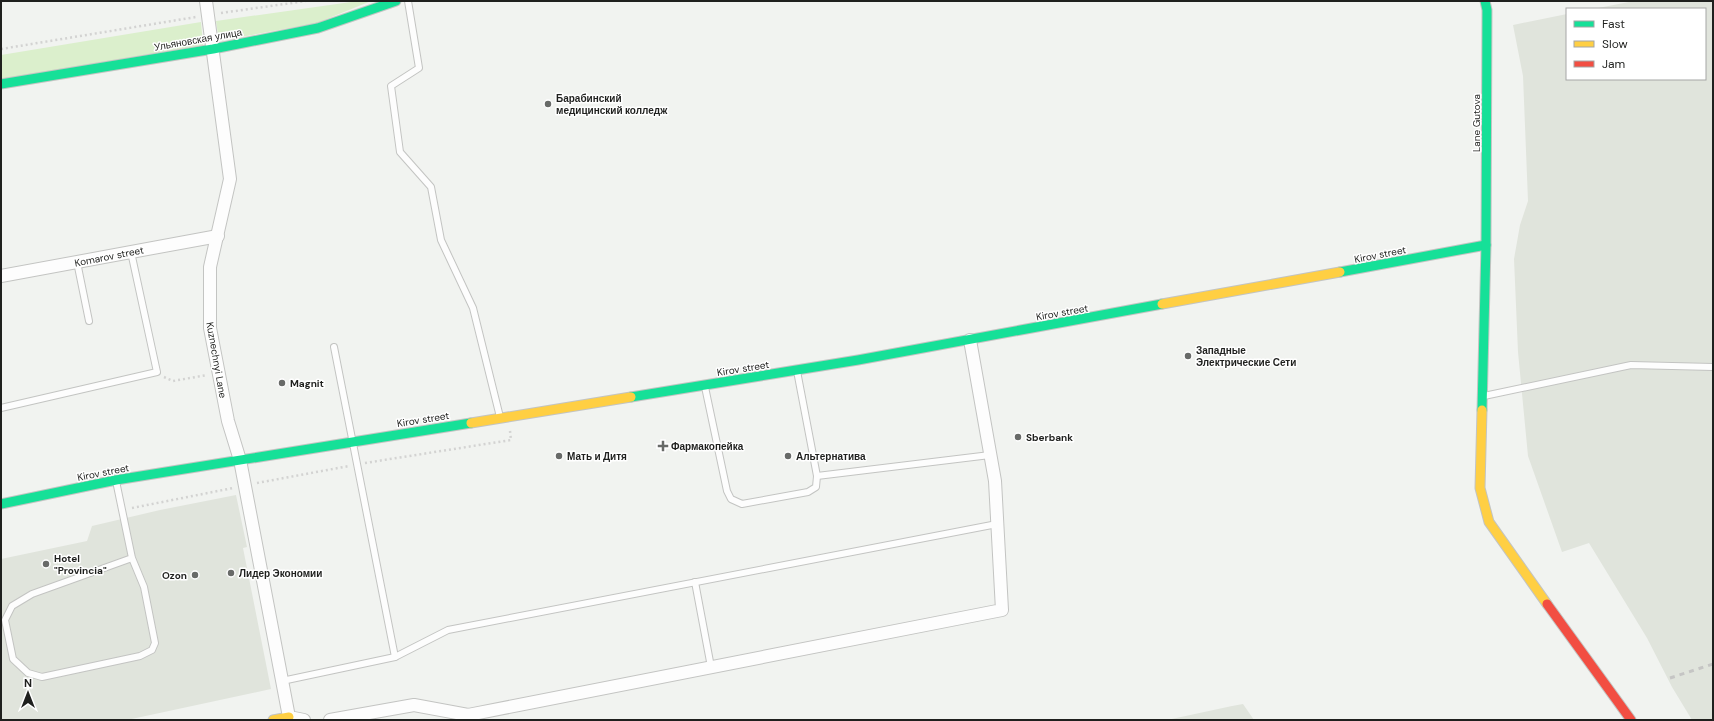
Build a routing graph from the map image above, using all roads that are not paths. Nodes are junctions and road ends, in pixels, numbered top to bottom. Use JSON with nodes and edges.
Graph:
{"nodes":[{"id":1,"x":206,"y":1,"type":"edge"},
{"id":2,"x":396,"y":1,"type":"edge"},
{"id":3,"x":408,"y":1,"type":"edge"},
{"id":4,"x":1486,"y":1,"type":"edge"},
{"id":5,"x":213,"y":49,"type":"junction"},
{"id":6,"x":1,"y":84,"type":"edge"},
{"id":7,"x":218,"y":236,"type":"junction"},
{"id":8,"x":1486,"y":245,"type":"junction"},
{"id":9,"x":131,"y":252,"type":"junction"},
{"id":10,"x":77,"y":262,"type":"junction"},
{"id":11,"x":1,"y":276,"type":"edge"},
{"id":12,"x":89,"y":321,"type":"dead end"},
{"id":13,"x":970,"y":340,"type":"junction"},
{"id":14,"x":334,"y":347,"type":"dead end"},
{"id":15,"x":1713,"y":367,"type":"edge"},
{"id":16,"x":797,"y":370,"type":"junction"},
{"id":17,"x":704,"y":385,"type":"junction"},
{"id":18,"x":1482,"y":396,"type":"junction"},
{"id":19,"x":1,"y":408,"type":"edge"},
{"id":20,"x":504,"y":418,"type":"junction"},
{"id":21,"x":354,"y":442,"type":"junction"},
{"id":22,"x":990,"y":455,"type":"junction"},
{"id":23,"x":240,"y":460,"type":"junction"},
{"id":24,"x":817,"y":476,"type":"junction"},
{"id":25,"x":116,"y":480,"type":"junction"},
{"id":26,"x":1,"y":504,"type":"edge"},
{"id":27,"x":997,"y":524,"type":"junction"},
{"id":28,"x":132,"y":558,"type":"junction"},
{"id":29,"x":695,"y":582,"type":"junction"},
{"id":30,"x":395,"y":657,"type":"junction"},
{"id":31,"x":711,"y":667,"type":"junction"},
{"id":32,"x":282,"y":681,"type":"junction"},
{"id":33,"x":288,"y":717,"type":"junction"},
{"id":34,"x":273,"y":720,"type":"edge"},
{"id":35,"x":304,"y":720,"type":"edge"},
{"id":36,"x":330,"y":720,"type":"edge"},
{"id":37,"x":1631,"y":720,"type":"edge"}],
"edges":[{"from":1,"to":5,"type":"street","name":"Kuznechnyi Lane"},
{"from":2,"to":5,"type":"street","name":"Ульяновская улица"},
{"from":3,"to":20,"type":"lane"},
{"from":4,"to":8,"type":"street","name":"Lane Gutova"},
{"from":5,"to":6,"type":"street","name":"Ульяновская улица"},
{"from":5,"to":7,"type":"street","name":"Kuznechnyi Lane"},
{"from":7,"to":9,"type":"street","name":"Komarov street"},
{"from":7,"to":23,"type":"street","name":"Kuznechnyi Lane"},
{"from":8,"to":13,"type":"street","name":"Kirov street"},
{"from":8,"to":18,"type":"street","name":"Lane Gutova"},
{"from":9,"to":10,"type":"street","name":"Komarov street"},
{"from":9,"to":19,"type":"lane"},
{"from":10,"to":11,"type":"street","name":"Komarov street"},
{"from":10,"to":12,"type":"lane"},
{"from":13,"to":16,"type":"street","name":"Kirov street"},
{"from":13,"to":22,"type":"street"},
{"from":14,"to":21,"type":"lane"},
{"from":15,"to":18,"type":"lane"},
{"from":16,"to":17,"type":"street","name":"Kirov street"},
{"from":16,"to":24,"type":"lane"},
{"from":17,"to":20,"type":"street","name":"Kirov street"},
{"from":17,"to":24,"type":"lane"},
{"from":18,"to":37,"type":"street","name":"Lane Gutova"},
{"from":20,"to":21,"type":"street","name":"Kirov street"},
{"from":21,"to":23,"type":"street","name":"Kirov street"},
{"from":21,"to":30,"type":"lane"},
{"from":22,"to":24,"type":"lane"},
{"from":22,"to":27,"type":"street"},
{"from":23,"to":25,"type":"street","name":"Kirov street"},
{"from":23,"to":32,"type":"street","name":"Kuznechnyi Lane"},
{"from":25,"to":26,"type":"street","name":"Kirov street"},
{"from":25,"to":28,"type":"lane"},
{"from":27,"to":29,"type":"lane"},
{"from":27,"to":31,"type":"street"},
{"from":28,"to":28,"type":"lane"},
{"from":29,"to":30,"type":"lane"},
{"from":29,"to":31,"type":"lane"},
{"from":30,"to":32,"type":"lane"},
{"from":31,"to":36,"type":"street"},
{"from":32,"to":33,"type":"street","name":"Kuznechnyi Lane"},
{"from":33,"to":34,"type":"street"},
{"from":33,"to":35,"type":"street"}]}
